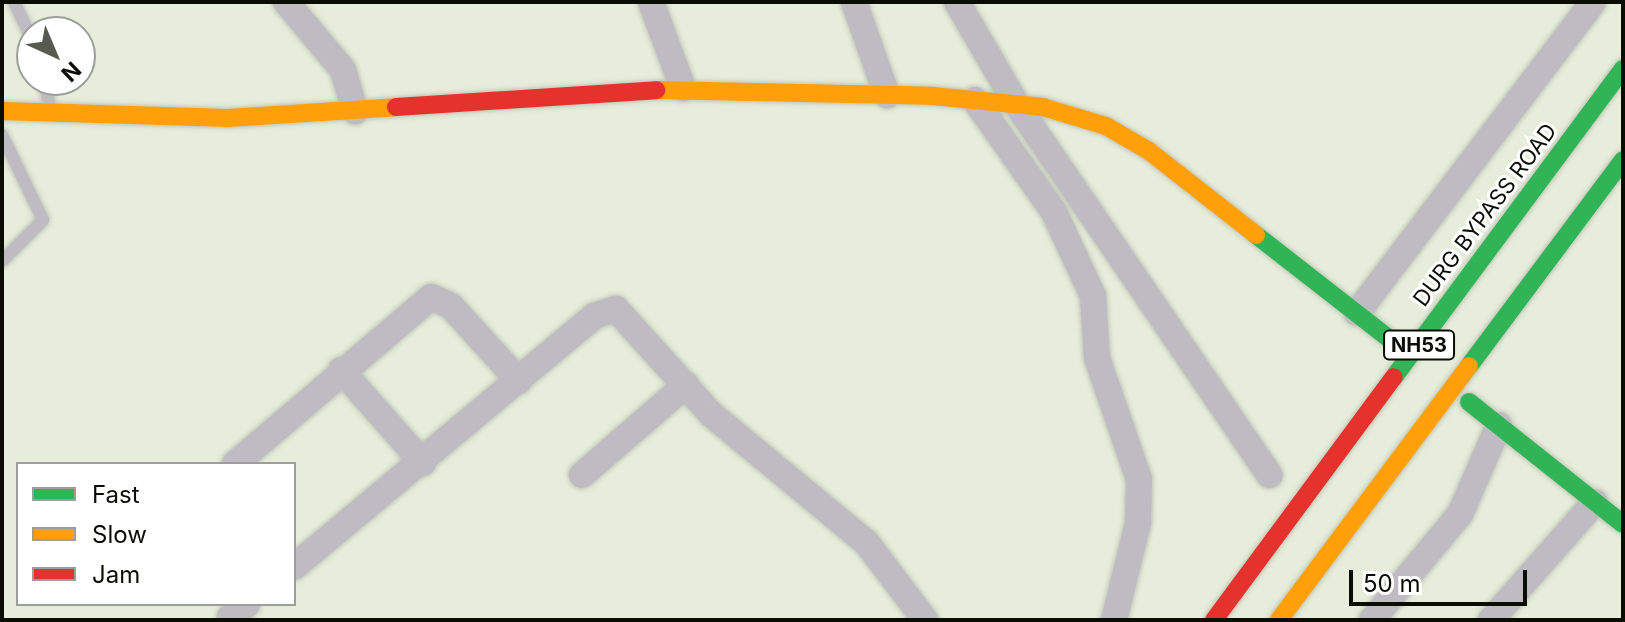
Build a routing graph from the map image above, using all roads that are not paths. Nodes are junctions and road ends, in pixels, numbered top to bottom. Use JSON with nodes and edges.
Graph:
{"nodes":[{"id":1,"x":286,"y":2,"type":"edge"},
{"id":2,"x":651,"y":2,"type":"edge"},
{"id":3,"x":854,"y":2,"type":"edge"},
{"id":4,"x":957,"y":2,"type":"edge"},
{"id":5,"x":1593,"y":2,"type":"edge"},
{"id":6,"x":1623,"y":69,"type":"edge"},
{"id":7,"x":683,"y":88,"type":"junction"},
{"id":8,"x":887,"y":95,"type":"junction"},
{"id":9,"x":47,"y":96,"type":"edge"},
{"id":10,"x":981,"y":101,"type":"junction"},
{"id":11,"x":1017,"y":105,"type":"junction"},
{"id":12,"x":2,"y":111,"type":"edge"},
{"id":13,"x":355,"y":111,"type":"junction"},
{"id":14,"x":51,"y":114,"type":"junction"},
{"id":15,"x":2,"y":135,"type":"edge"},
{"id":16,"x":1623,"y":160,"type":"edge"},
{"id":17,"x":2,"y":261,"type":"edge"},
{"id":18,"x":1357,"y":313,"type":"junction"},
{"id":19,"x":1391,"y":340,"type":"dead end"},
{"id":20,"x":341,"y":370,"type":"junction"},
{"id":21,"x":519,"y":381,"type":"junction"},
{"id":22,"x":686,"y":385,"type":"junction"},
{"id":23,"x":1469,"y":402,"type":"dead end"},
{"id":24,"x":1499,"y":425,"type":"junction"},
{"id":25,"x":237,"y":462,"type":"edge"},
{"id":26,"x":423,"y":463,"type":"junction"},
{"id":27,"x":582,"y":475,"type":"dead end"},
{"id":28,"x":1269,"y":475,"type":"dead end"},
{"id":29,"x":1595,"y":502,"type":"junction"},
{"id":30,"x":1623,"y":524,"type":"edge"},
{"id":31,"x":296,"y":565,"type":"edge"},
{"id":32,"x":1373,"y":619,"type":"edge"},
{"id":33,"x":925,"y":620,"type":"edge"},
{"id":34,"x":1114,"y":620,"type":"edge"},
{"id":35,"x":1214,"y":620,"type":"edge"},
{"id":36,"x":1279,"y":620,"type":"edge"},
{"id":37,"x":1491,"y":620,"type":"edge"}],
"edges":[{"from":1,"to":13,"type":"street"},
{"from":2,"to":7,"type":"street"},
{"from":3,"to":8,"type":"street"},
{"from":4,"to":11,"type":"street"},
{"from":5,"to":18,"type":"street"},
{"from":6,"to":35,"type":"main road","name":"DURG BYPASS ROAD","number":"NH53"},
{"from":7,"to":8,"type":"main road"},
{"from":7,"to":13,"type":"main road"},
{"from":8,"to":10,"type":"main road"},
{"from":9,"to":14,"type":"lane"},
{"from":10,"to":11,"type":"main road"},
{"from":10,"to":34,"type":"street"},
{"from":11,"to":18,"type":"main road"},
{"from":11,"to":28,"type":"street"},
{"from":12,"to":14,"type":"main road"},
{"from":13,"to":14,"type":"main road"},
{"from":15,"to":17,"type":"lane"},
{"from":16,"to":36,"type":"main road","number":"NH53"},
{"from":18,"to":19,"type":"main road"},
{"from":20,"to":21,"type":"street"},
{"from":20,"to":25,"type":"street"},
{"from":20,"to":26,"type":"street"},
{"from":21,"to":22,"type":"street"},
{"from":21,"to":26,"type":"street"},
{"from":22,"to":27,"type":"street"},
{"from":22,"to":33,"type":"street"},
{"from":23,"to":24,"type":"main road"},
{"from":24,"to":29,"type":"main road"},
{"from":24,"to":32,"type":"street"},
{"from":26,"to":31,"type":"street"},
{"from":29,"to":30,"type":"main road"},
{"from":29,"to":37,"type":"street"}]}
